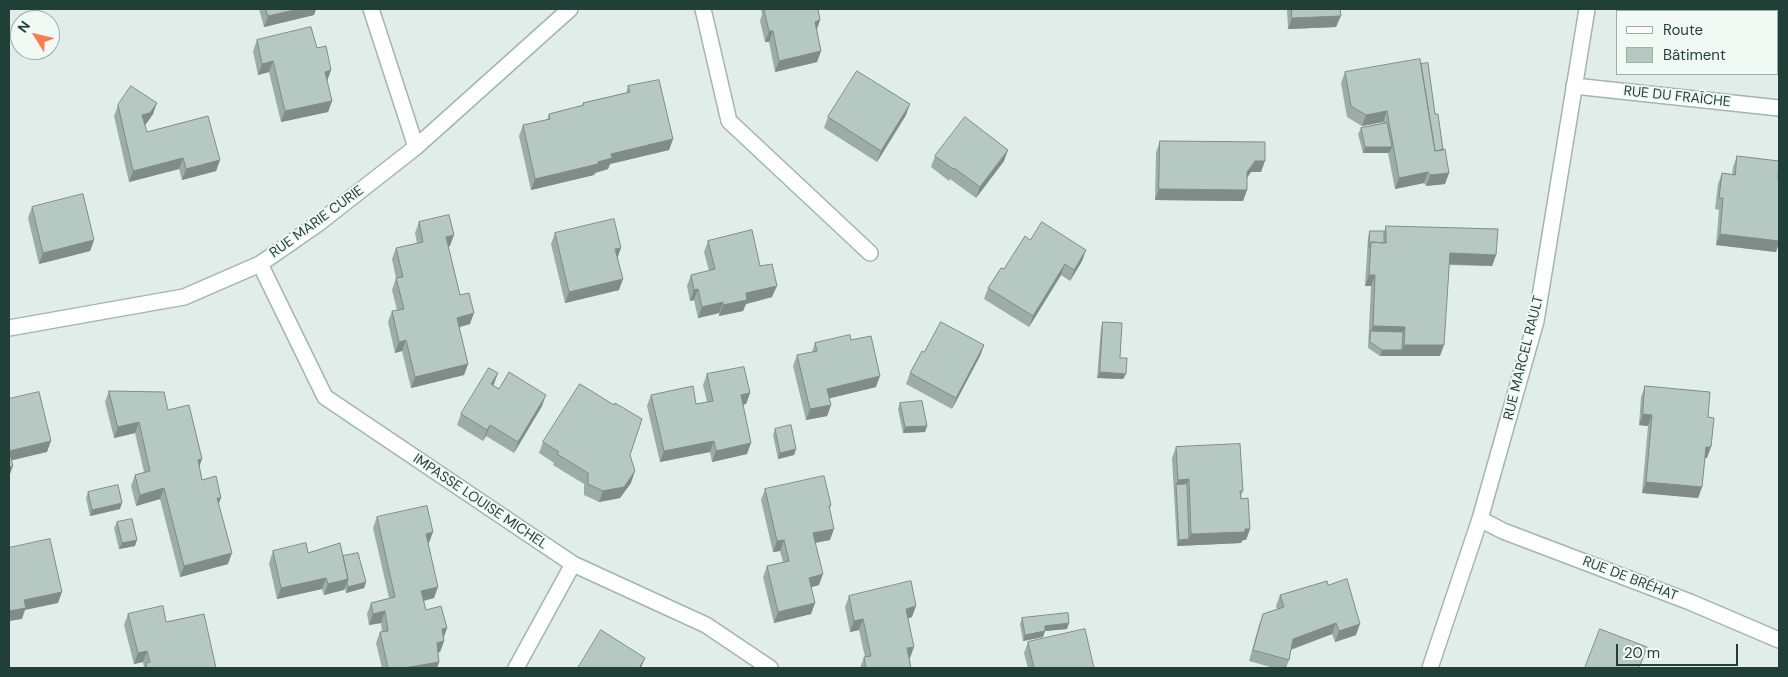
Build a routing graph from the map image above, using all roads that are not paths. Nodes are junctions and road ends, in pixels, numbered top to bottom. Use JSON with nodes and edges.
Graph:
{"nodes":[{"id":1,"x":371,"y":9,"type":"edge"},
{"id":2,"x":570,"y":9,"type":"edge"},
{"id":3,"x":703,"y":9,"type":"edge"},
{"id":4,"x":1587,"y":9,"type":"edge"},
{"id":5,"x":1574,"y":86,"type":"junction"},
{"id":6,"x":1779,"y":108,"type":"edge"},
{"id":7,"x":416,"y":146,"type":"junction"},
{"id":8,"x":870,"y":253,"type":"dead end"},
{"id":9,"x":260,"y":264,"type":"junction"},
{"id":10,"x":9,"y":328,"type":"edge"},
{"id":11,"x":1480,"y":519,"type":"junction"},
{"id":12,"x":572,"y":564,"type":"junction"},
{"id":13,"x":1779,"y":640,"type":"edge"},
{"id":14,"x":516,"y":668,"type":"edge"},
{"id":15,"x":770,"y":668,"type":"edge"},
{"id":16,"x":1430,"y":668,"type":"edge"}],
"edges":[{"from":1,"to":7,"type":"street"},
{"from":2,"to":7,"type":"street","name":"RUE MARIE CURIE"},
{"from":3,"to":8,"type":"street"},
{"from":4,"to":5,"type":"street","name":"RUE MARCEL RAULT"},
{"from":5,"to":6,"type":"street","name":"RUE DU FRAÎCHE"},
{"from":5,"to":11,"type":"street","name":"RUE MARCEL RAULT"},
{"from":7,"to":9,"type":"street","name":"RUE MARIE CURIE"},
{"from":9,"to":10,"type":"street","name":"RUE MARIE CURIE"},
{"from":9,"to":12,"type":"street","name":"IMPASSE LOUISE MICHEL"},
{"from":11,"to":13,"type":"street","name":"RUE DE BRÉHAT"},
{"from":11,"to":16,"type":"street","name":"RUE MARCEL RAULT"},
{"from":12,"to":14,"type":"street"},
{"from":12,"to":15,"type":"street","name":"IMPASSE LOUISE MICHEL"}]}
